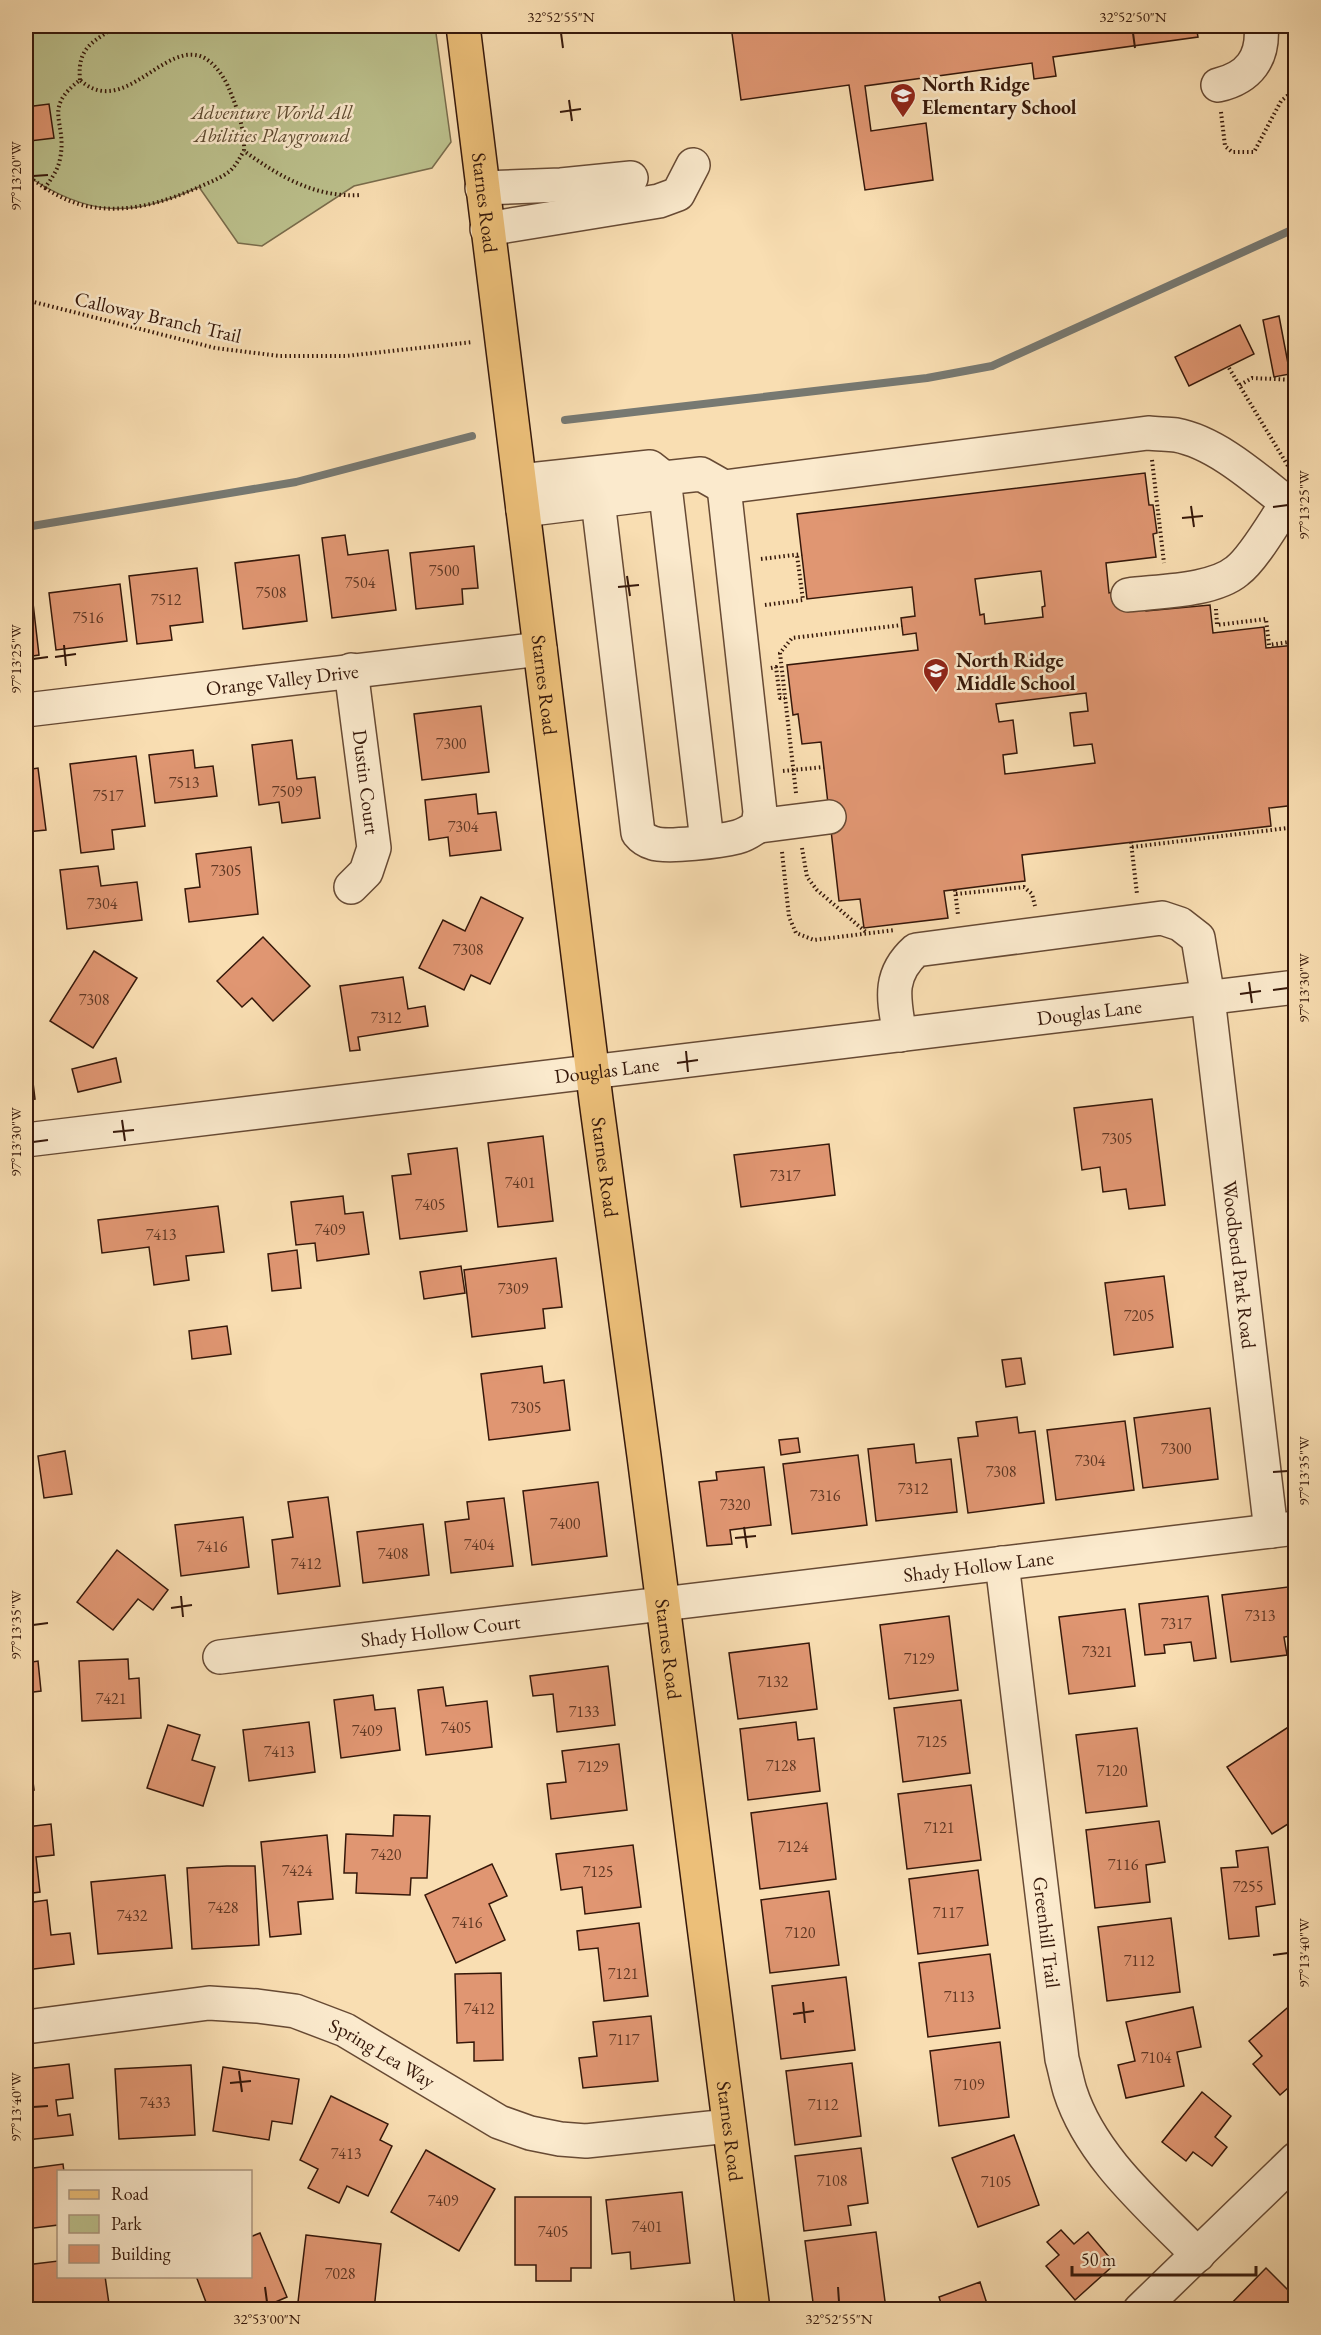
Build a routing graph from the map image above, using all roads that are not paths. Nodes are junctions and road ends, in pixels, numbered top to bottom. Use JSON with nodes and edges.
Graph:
{"nodes":[{"id":1,"x":463,"y":26,"type":"edge"},
{"id":2,"x":1261,"y":26,"type":"edge"},
{"id":3,"x":1218,"y":85,"type":"road end"},
{"id":4,"x":693,"y":165,"type":"dead end"},
{"id":5,"x":631,"y":178,"type":"dead end"},
{"id":6,"x":482,"y":188,"type":"junction"},
{"id":7,"x":487,"y":229,"type":"junction"},
{"id":8,"x":664,"y":478,"type":"junction"},
{"id":9,"x":724,"y":487,"type":"junction"},
{"id":10,"x":1292,"y":495,"type":"edge"},
{"id":11,"x":521,"y":496,"type":"junction"},
{"id":12,"x":598,"y":501,"type":"junction"},
{"id":13,"x":1128,"y":595,"type":"dead end"},
{"id":14,"x":540,"y":649,"type":"junction"},
{"id":15,"x":351,"y":670,"type":"junction"},
{"id":16,"x":26,"y":710,"type":"edge"},
{"id":17,"x":814,"y":819,"type":"road end"},
{"id":18,"x":758,"y":826,"type":"junction"},
{"id":19,"x":707,"y":841,"type":"junction"},
{"id":20,"x":351,"y":887,"type":"dead end"},
{"id":21,"x":1296,"y":987,"type":"edge"},
{"id":22,"x":1208,"y":998,"type":"junction"},
{"id":23,"x":900,"y":1035,"type":"junction"},
{"id":24,"x":592,"y":1073,"type":"junction"},
{"id":25,"x":26,"y":1140,"type":"edge"},
{"id":26,"x":1283,"y":1529,"type":"edge"},
{"id":27,"x":1002,"y":1563,"type":"junction"},
{"id":28,"x":662,"y":1603,"type":"junction"},
{"id":29,"x":219,"y":1657,"type":"dead end"},
{"id":30,"x":26,"y":2027,"type":"edge"},
{"id":31,"x":729,"y":2126,"type":"junction"},
{"id":32,"x":1296,"y":2159,"type":"edge"},
{"id":33,"x":1197,"y":2255,"type":"junction"},
{"id":34,"x":753,"y":2310,"type":"edge"},
{"id":35,"x":1140,"y":2310,"type":"edge"}],
"edges":[{"from":1,"to":6,"type":"main road","name":"Starnes Road"},
{"from":2,"to":3,"type":"street"},
{"from":4,"to":7,"type":"street"},
{"from":5,"to":6,"type":"street"},
{"from":6,"to":7,"type":"main road","name":"Starnes Road"},
{"from":7,"to":11,"type":"main road","name":"Starnes Road"},
{"from":8,"to":9,"type":"street"},
{"from":8,"to":11,"type":"street"},
{"from":8,"to":12,"type":"street"},
{"from":8,"to":19,"type":"street"},
{"from":9,"to":10,"type":"street"},
{"from":9,"to":18,"type":"street"},
{"from":10,"to":13,"type":"street"},
{"from":11,"to":12,"type":"street"},
{"from":11,"to":14,"type":"main road","name":"Starnes Road"},
{"from":12,"to":19,"type":"street"},
{"from":14,"to":15,"type":"street","name":"Orange Valley Drive"},
{"from":14,"to":24,"type":"main road","name":"Starnes Road"},
{"from":15,"to":16,"type":"street","name":"Orange Valley Drive"},
{"from":15,"to":20,"type":"street","name":"Dustin Court"},
{"from":17,"to":18,"type":"street"},
{"from":18,"to":19,"type":"street"},
{"from":21,"to":22,"type":"street","name":"Douglas Lane"},
{"from":22,"to":23,"type":"street","name":"Douglas Lane"},
{"from":22,"to":23,"type":"street","name":"Woodbend Park Road"},
{"from":22,"to":26,"type":"street","name":"Woodbend Park Road"},
{"from":23,"to":24,"type":"street","name":"Douglas Lane"},
{"from":24,"to":25,"type":"street","name":"Douglas Lane"},
{"from":24,"to":28,"type":"main road","name":"Starnes Road"},
{"from":26,"to":27,"type":"street","name":"Shady Hollow Lane"},
{"from":27,"to":28,"type":"street","name":"Shady Hollow Lane"},
{"from":27,"to":33,"type":"street","name":"Greenhill Trail"},
{"from":28,"to":29,"type":"street","name":"Shady Hollow Court"},
{"from":28,"to":31,"type":"main road","name":"Starnes Road"},
{"from":30,"to":31,"type":"street","name":"Spring Lea Way"},
{"from":31,"to":34,"type":"main road","name":"Starnes Road"},
{"from":32,"to":33,"type":"street"},
{"from":33,"to":35,"type":"street"}]}
